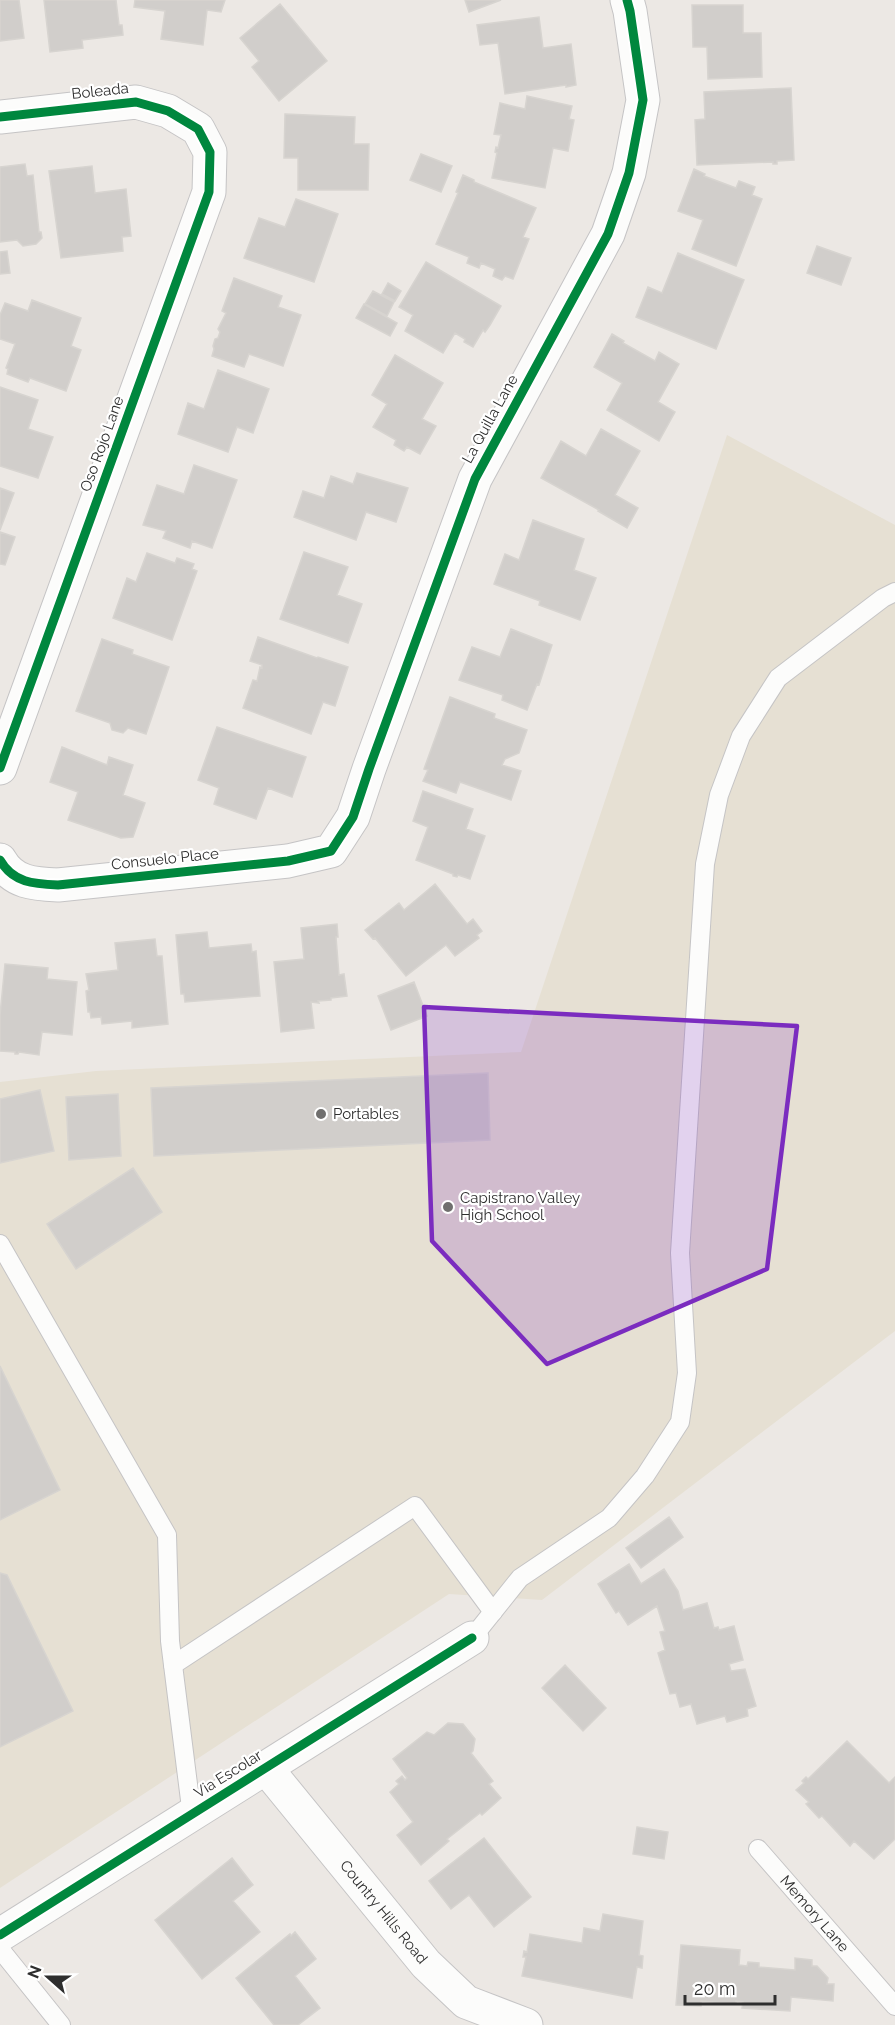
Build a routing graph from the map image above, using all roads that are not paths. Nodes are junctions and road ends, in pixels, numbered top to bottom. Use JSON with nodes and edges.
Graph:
{"nodes":[{"id":1,"x":627,"y":0,"type":"edge"},
{"id":2,"x":0,"y":117,"type":"edge"},
{"id":3,"x":198,"y":129,"type":"joint"},
{"id":4,"x":895,"y":592,"type":"edge"},
{"id":5,"x":0,"y":768,"type":"edge"},
{"id":6,"x":331,"y":851,"type":"joint"},
{"id":7,"x":3,"y":865,"type":"edge"},
{"id":8,"x":0,"y":1244,"type":"edge"},
{"id":9,"x":494,"y":1612,"type":"junction"},
{"id":10,"x":472,"y":1638,"type":"joint"},
{"id":11,"x":173,"y":1665,"type":"junction"},
{"id":12,"x":266,"y":1768,"type":"junction"},
{"id":13,"x":192,"y":1816,"type":"junction"},
{"id":14,"x":758,"y":1848,"type":"dead end"},
{"id":15,"x":0,"y":1935,"type":"edge"},
{"id":16,"x":0,"y":1948,"type":"edge"},
{"id":17,"x":895,"y":2006,"type":"edge"},
{"id":18,"x":61,"y":2025,"type":"edge"},
{"id":19,"x":526,"y":2025,"type":"edge"}],
"edges":[{"from":1,"to":6,"type":"street","name":"La Quilla Lane"},
{"from":2,"to":3,"type":"street","name":"Boleada"},
{"from":3,"to":5,"type":"street","name":"Oso Rojo Lane"},
{"from":4,"to":9,"type":"lane"},
{"from":6,"to":7,"type":"street","name":"Consuelo Place"},
{"from":8,"to":11,"type":"lane"},
{"from":9,"to":10,"type":"lane"},
{"from":9,"to":11,"type":"lane"},
{"from":10,"to":12,"type":"street","name":"Via Escolar"},
{"from":11,"to":13,"type":"lane"},
{"from":12,"to":13,"type":"street","name":"Via Escolar"},
{"from":12,"to":19,"type":"street","name":"Country Hills Road"},
{"from":13,"to":15,"type":"street","name":"Via Escolar"},
{"from":14,"to":17,"type":"lane","name":"Memory Lane"},
{"from":16,"to":18,"type":"lane"}]}
